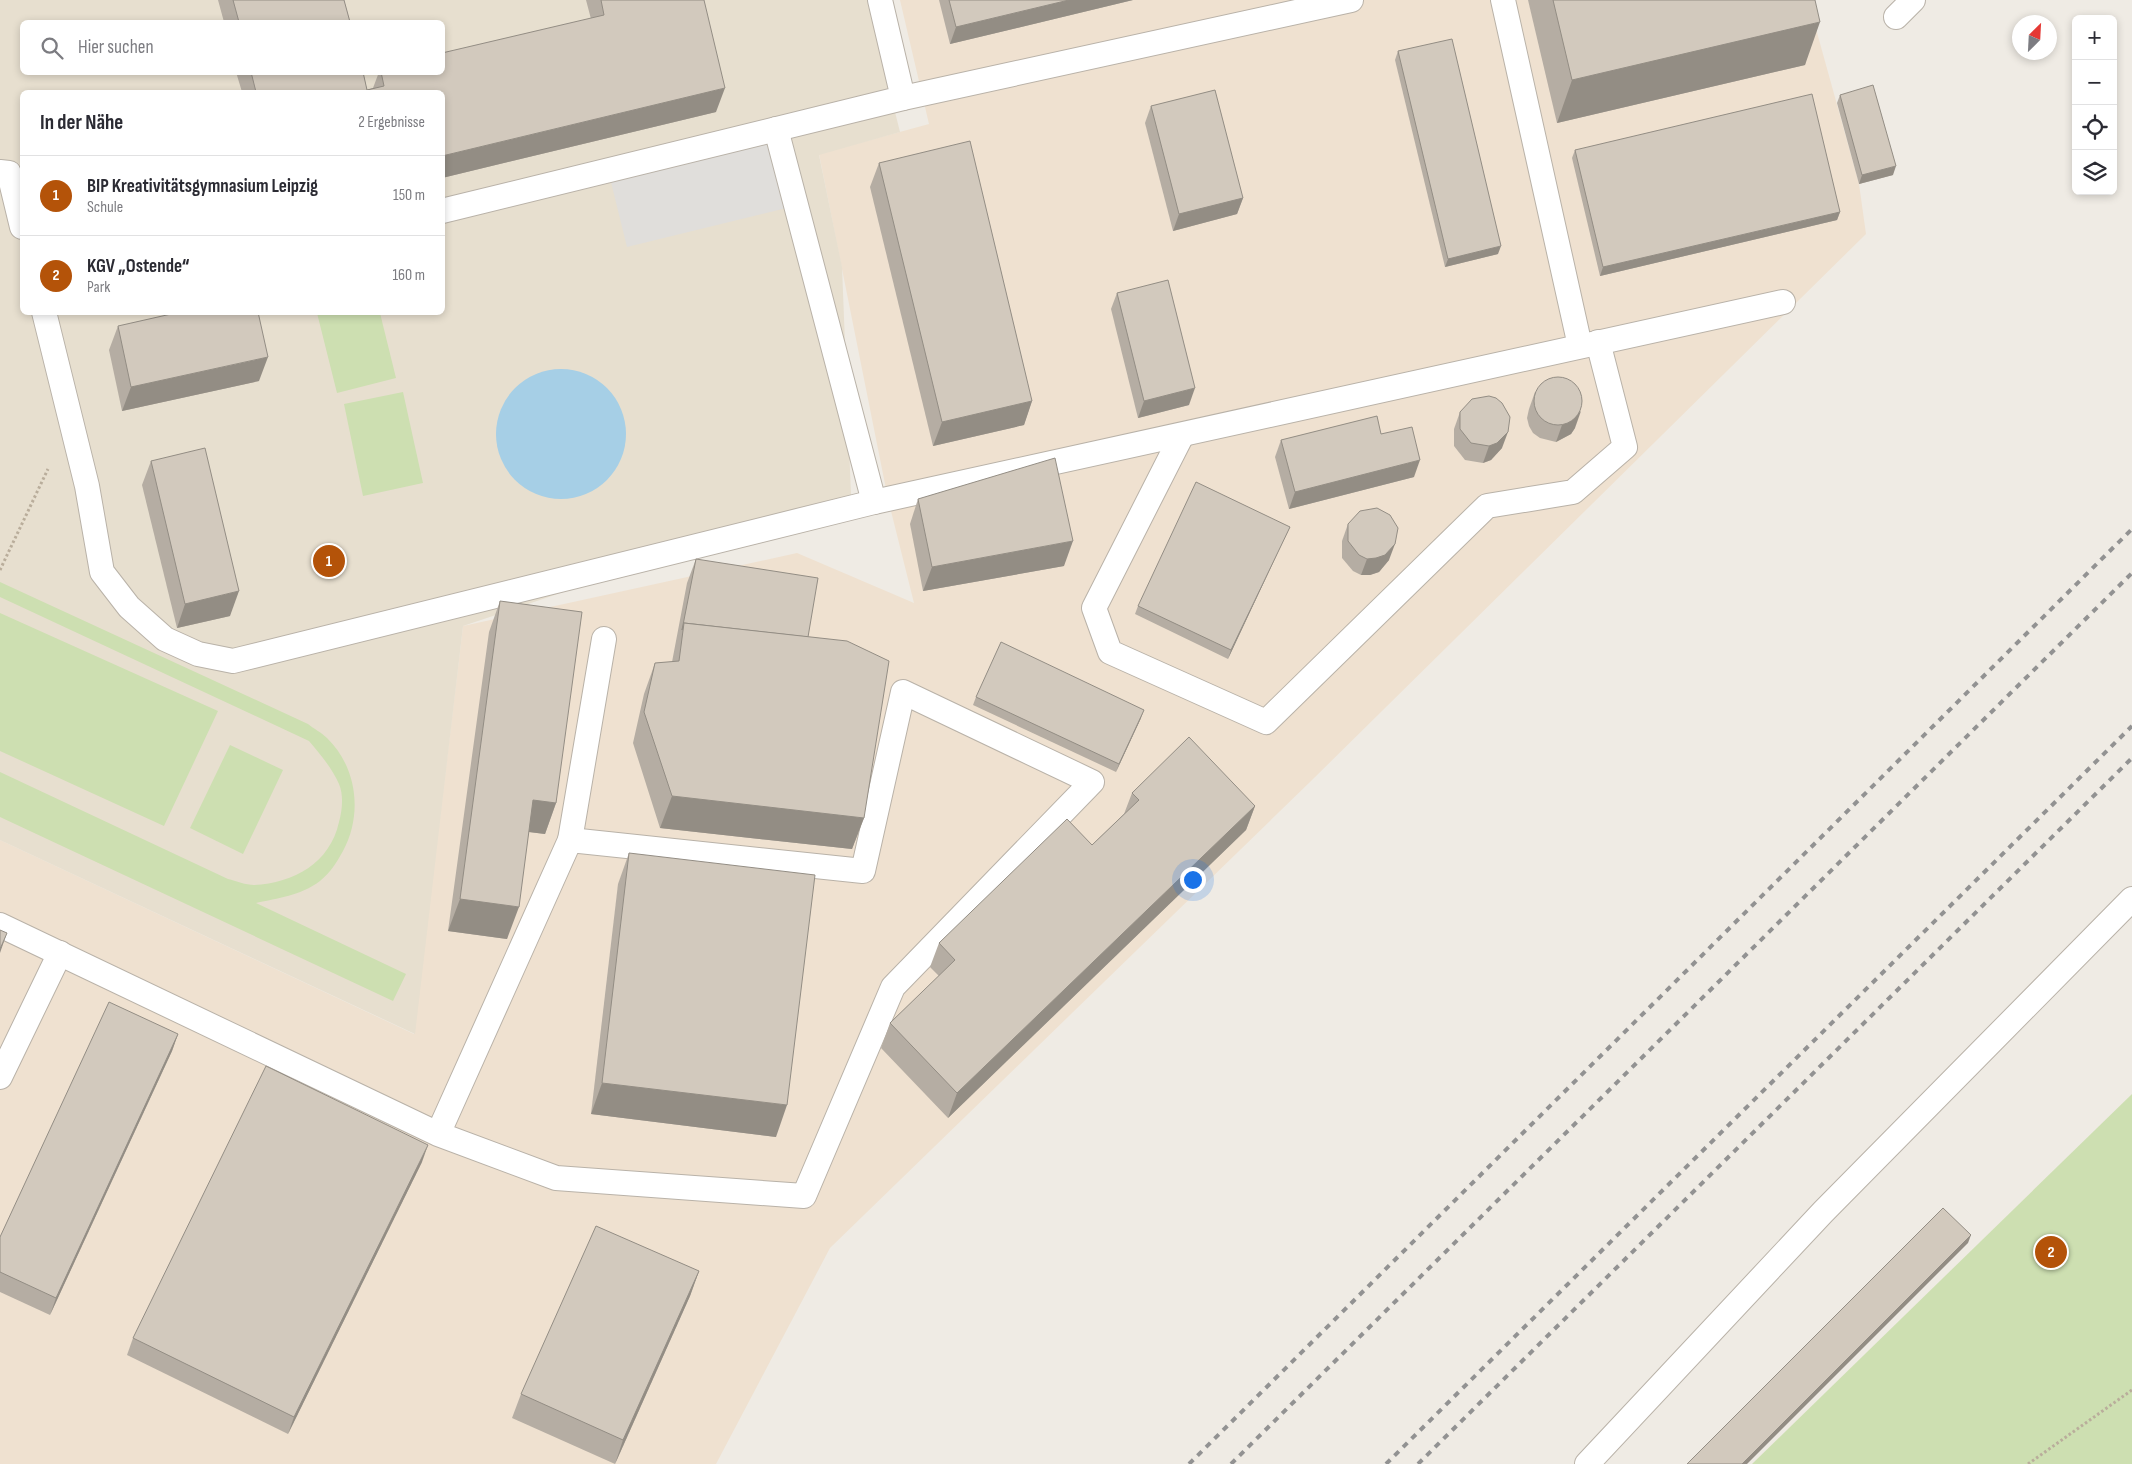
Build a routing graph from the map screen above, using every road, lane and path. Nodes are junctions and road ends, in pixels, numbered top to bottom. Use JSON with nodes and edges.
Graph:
{"nodes":[{"id":1,"x":880,"y":0,"type":"edge"},
{"id":2,"x":1351,"y":0,"type":"edge"},
{"id":3,"x":1503,"y":0,"type":"edge"},
{"id":4,"x":1913,"y":0,"type":"edge"},
{"id":5,"x":1896,"y":17,"type":"dead end"},
{"id":6,"x":903,"y":98,"type":"junction"},
{"id":7,"x":776,"y":129,"type":"junction"},
{"id":8,"x":0,"y":172,"type":"edge"},
{"id":9,"x":445,"y":210,"type":"edge"},
{"id":10,"x":20,"y":219,"type":"edge"},
{"id":11,"x":1784,"y":302,"type":"dead end"},
{"id":12,"x":45,"y":315,"type":"edge"},
{"id":13,"x":1589,"y":344,"type":"junction"},
{"id":14,"x":70,"y":421,"type":"junction"},
{"id":15,"x":1182,"y":434,"type":"junction"},
{"id":16,"x":874,"y":502,"type":"junction"},
{"id":17,"x":0,"y":570,"type":"edge"},
{"id":18,"x":604,"y":638,"type":"dead end"},
{"id":19,"x":570,"y":840,"type":"junction"},
{"id":20,"x":2132,"y":899,"type":"edge"},
{"id":21,"x":0,"y":925,"type":"edge"},
{"id":22,"x":60,"y":954,"type":"junction"},
{"id":23,"x":0,"y":1077,"type":"edge"},
{"id":24,"x":438,"y":1134,"type":"junction"},
{"id":25,"x":2132,"y":1390,"type":"edge"},
{"id":26,"x":1588,"y":1464,"type":"edge"},
{"id":27,"x":2028,"y":1464,"type":"edge"}],
"edges":[{"from":1,"to":6,"type":"lane"},
{"from":2,"to":6,"type":"lane"},
{"from":3,"to":13,"type":"lane"},
{"from":4,"to":5,"type":"lane"},
{"from":6,"to":7,"type":"lane"},
{"from":7,"to":9,"type":"lane"},
{"from":7,"to":16,"type":"lane"},
{"from":8,"to":10,"type":"lane"},
{"from":11,"to":13,"type":"lane"},
{"from":12,"to":14,"type":"lane"},
{"from":13,"to":15,"type":"lane"},
{"from":13,"to":15,"type":"lane"},
{"from":14,"to":16,"type":"lane"},
{"from":14,"to":17,"type":"path"},
{"from":15,"to":16,"type":"lane"},
{"from":18,"to":19,"type":"lane"},
{"from":19,"to":24,"type":"lane"},
{"from":19,"to":24,"type":"lane"},
{"from":20,"to":26,"type":"lane"},
{"from":21,"to":22,"type":"lane"},
{"from":22,"to":23,"type":"lane"},
{"from":22,"to":24,"type":"lane"},
{"from":25,"to":27,"type":"path"}]}
